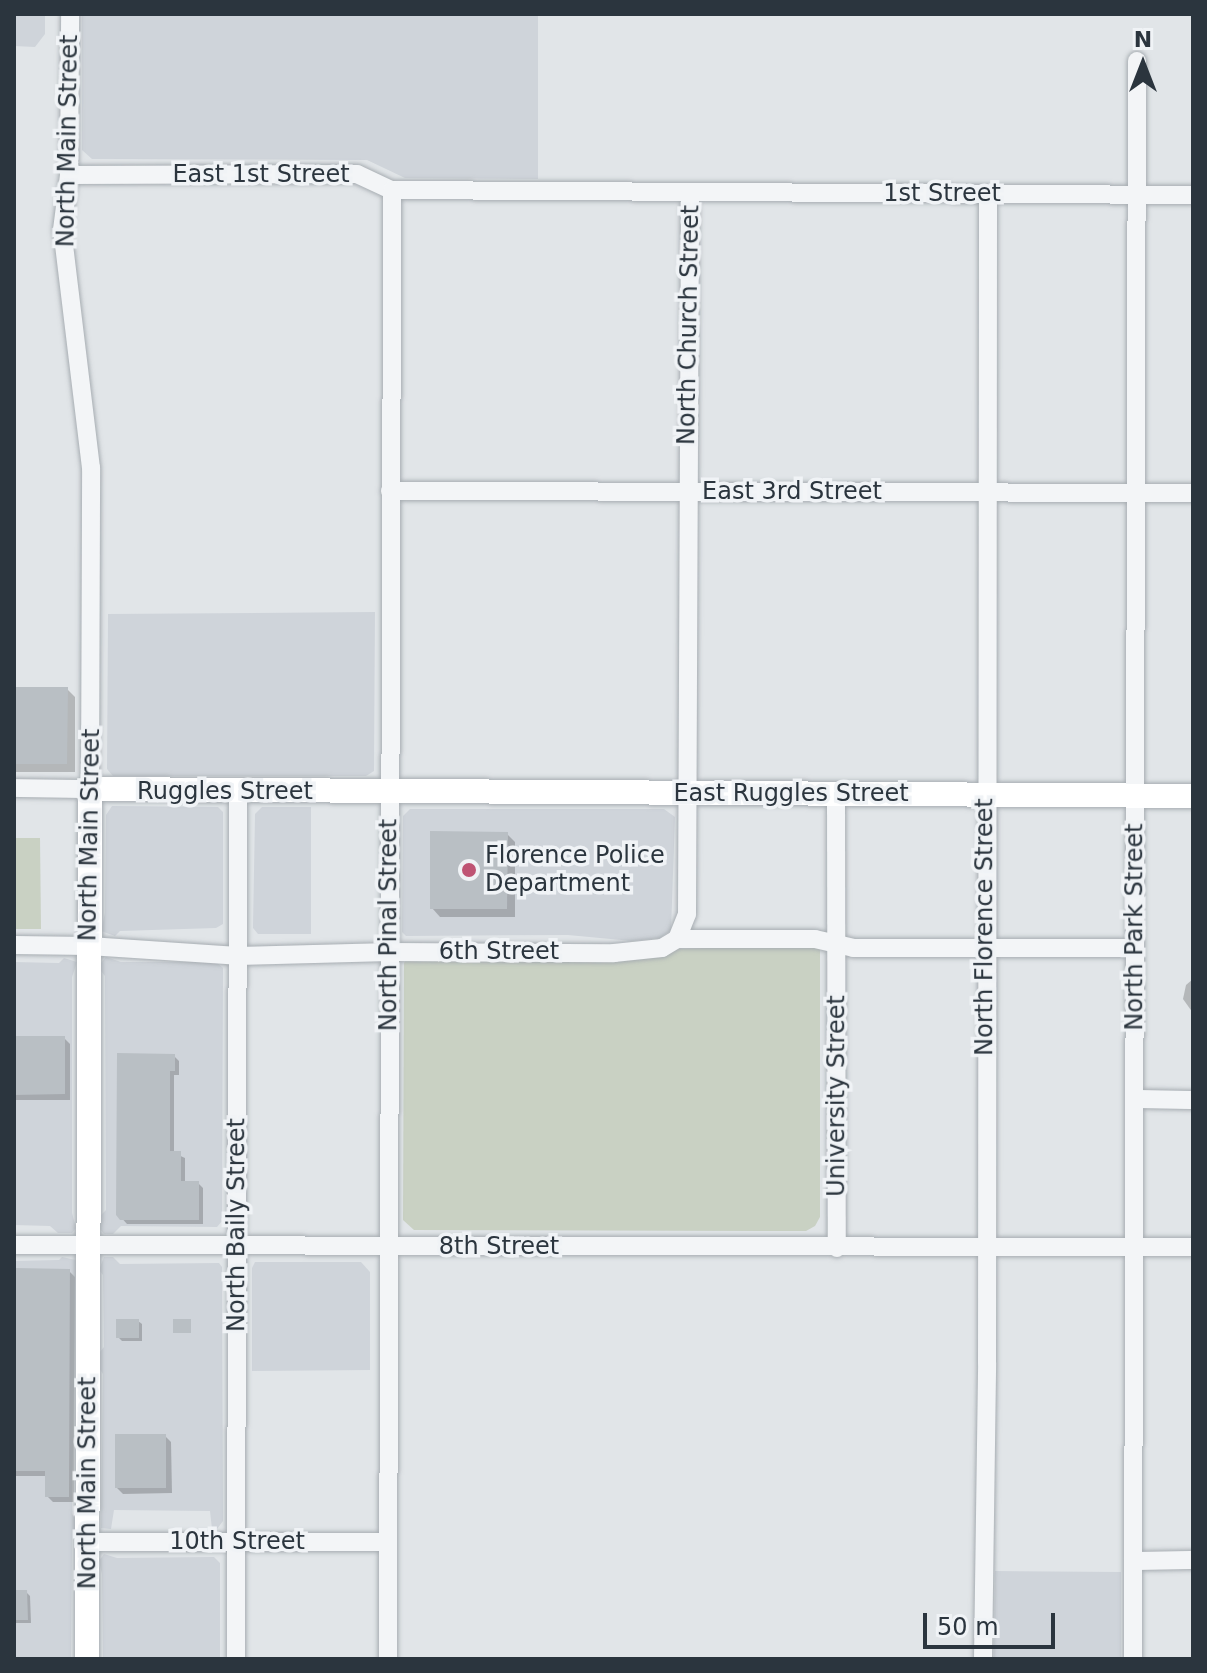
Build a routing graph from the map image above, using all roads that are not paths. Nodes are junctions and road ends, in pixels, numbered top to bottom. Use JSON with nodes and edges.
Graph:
{"nodes":[{"id":1,"x":70,"y":14,"type":"edge"},
{"id":2,"x":1137,"y":61,"type":"dead end"},
{"id":3,"x":69,"y":175,"type":"junction"},
{"id":4,"x":392,"y":190,"type":"junction"},
{"id":5,"x":690,"y":193,"type":"junction"},
{"id":6,"x":988,"y":194,"type":"junction"},
{"id":7,"x":1137,"y":195,"type":"junction"},
{"id":8,"x":1193,"y":195,"type":"edge"},
{"id":9,"x":390,"y":491,"type":"junction"},
{"id":10,"x":687,"y":492,"type":"junction"},
{"id":11,"x":987,"y":492,"type":"junction"},
{"id":12,"x":1137,"y":493,"type":"junction"},
{"id":13,"x":1193,"y":493,"type":"edge"},
{"id":14,"x":14,"y":788,"type":"edge"},
{"id":15,"x":90,"y":789,"type":"junction"},
{"id":16,"x":238,"y":792,"type":"junction"},
{"id":17,"x":389,"y":793,"type":"junction"},
{"id":18,"x":686,"y":794,"type":"junction"},
{"id":19,"x":836,"y":794,"type":"junction"},
{"id":20,"x":986,"y":795,"type":"junction"},
{"id":21,"x":1136,"y":796,"type":"junction"},
{"id":22,"x":1193,"y":796,"type":"edge"},
{"id":23,"x":677,"y":939,"type":"junction"},
{"id":24,"x":836,"y":944,"type":"junction"},
{"id":25,"x":14,"y":945,"type":"edge"},
{"id":26,"x":89,"y":946,"type":"junction"},
{"id":27,"x":985,"y":948,"type":"junction"},
{"id":28,"x":1135,"y":948,"type":"junction"},
{"id":29,"x":390,"y":952,"type":"junction"},
{"id":30,"x":238,"y":956,"type":"junction"},
{"id":31,"x":1135,"y":1099,"type":"junction"},
{"id":32,"x":1193,"y":1100,"type":"edge"},
{"id":33,"x":14,"y":1245,"type":"edge"},
{"id":34,"x":89,"y":1245,"type":"junction"},
{"id":35,"x":237,"y":1246,"type":"junction"},
{"id":36,"x":388,"y":1247,"type":"junction"},
{"id":37,"x":985,"y":1247,"type":"junction"},
{"id":38,"x":1134,"y":1247,"type":"junction"},
{"id":39,"x":1193,"y":1247,"type":"edge"},
{"id":40,"x":837,"y":1248,"type":"junction"},
{"id":41,"x":88,"y":1542,"type":"junction"},
{"id":42,"x":237,"y":1542,"type":"junction"},
{"id":43,"x":386,"y":1542,"type":"junction"},
{"id":44,"x":1193,"y":1560,"type":"edge"},
{"id":45,"x":1133,"y":1561,"type":"junction"},
{"id":46,"x":87,"y":1659,"type":"edge"},
{"id":47,"x":236,"y":1659,"type":"edge"},
{"id":48,"x":388,"y":1659,"type":"edge"},
{"id":49,"x":983,"y":1659,"type":"edge"},
{"id":50,"x":1133,"y":1659,"type":"edge"}],
"edges":[{"from":1,"to":3,"type":"street","name":"North Main Street"},
{"from":2,"to":7,"type":"street","name":"North Park Street"},
{"from":3,"to":4,"type":"street","name":"East 1st Street"},
{"from":3,"to":15,"type":"street","name":"North Main Street"},
{"from":4,"to":5,"type":"street","name":"East 1st Street"},
{"from":4,"to":9,"type":"street","name":"North Pinal Street"},
{"from":5,"to":6,"type":"street","name":"1st Street"},
{"from":5,"to":10,"type":"street","name":"North Church Street"},
{"from":6,"to":7,"type":"street","name":"1st Street"},
{"from":6,"to":11,"type":"street","name":"North Florence Street"},
{"from":7,"to":8,"type":"street","name":"1st Street"},
{"from":7,"to":12,"type":"street","name":"North Park Street"},
{"from":9,"to":10,"type":"street","name":"East 3rd Street"},
{"from":9,"to":17,"type":"street","name":"North Pinal Street"},
{"from":10,"to":11,"type":"street","name":"East 3rd Street"},
{"from":10,"to":18,"type":"street","name":"North Church Street"},
{"from":11,"to":12,"type":"street","name":"East 3rd Street"},
{"from":11,"to":20,"type":"street","name":"North Florence Street"},
{"from":12,"to":13,"type":"street","name":"East 3rd Street"},
{"from":12,"to":21,"type":"street","name":"North Park Street"},
{"from":14,"to":15,"type":"street","name":"Ruggles Street"},
{"from":15,"to":16,"type":"street","name":"Ruggles Street"},
{"from":15,"to":26,"type":"street","name":"North Main Street"},
{"from":16,"to":17,"type":"street","name":"Ruggles Street"},
{"from":16,"to":30,"type":"street","name":"North Baily Street"},
{"from":17,"to":18,"type":"street","name":"East Ruggles Street"},
{"from":17,"to":29,"type":"street","name":"North Pinal Street"},
{"from":18,"to":19,"type":"street","name":"East Ruggles Street"},
{"from":18,"to":23,"type":"street","name":"North Church Street"},
{"from":19,"to":20,"type":"street","name":"East Ruggles Street"},
{"from":19,"to":24,"type":"street","name":"University Street"},
{"from":20,"to":21,"type":"street","name":"East Ruggles Street"},
{"from":20,"to":27,"type":"street","name":"North Florence Street"},
{"from":21,"to":22,"type":"street","name":"East Ruggles Street"},
{"from":21,"to":28,"type":"street","name":"North Park Street"},
{"from":23,"to":24,"type":"street","name":"6th Street"},
{"from":23,"to":29,"type":"street","name":"6th Street"},
{"from":24,"to":27,"type":"street","name":"6th Street"},
{"from":24,"to":40,"type":"street","name":"University Street"},
{"from":25,"to":26,"type":"street","name":"6th Street"},
{"from":26,"to":30,"type":"street","name":"6th Street"},
{"from":26,"to":34,"type":"street","name":"North Main Street"},
{"from":27,"to":28,"type":"street","name":"6th Street"},
{"from":27,"to":37,"type":"street","name":"North Florence Street"},
{"from":28,"to":31,"type":"street","name":"North Park Street"},
{"from":29,"to":30,"type":"street","name":"6th Street"},
{"from":29,"to":36,"type":"street","name":"North Pinal Street"},
{"from":30,"to":35,"type":"street","name":"North Baily Street"},
{"from":31,"to":32,"type":"street"},
{"from":31,"to":38,"type":"street","name":"North Park Street"},
{"from":33,"to":34,"type":"street","name":"8th Street"},
{"from":34,"to":35,"type":"street","name":"8th Street"},
{"from":34,"to":41,"type":"street","name":"North Main Street"},
{"from":35,"to":36,"type":"street","name":"8th Street"},
{"from":35,"to":42,"type":"street","name":"North Baily Street"},
{"from":36,"to":40,"type":"street","name":"8th Street"},
{"from":36,"to":43,"type":"street","name":"North Pinal Street"},
{"from":37,"to":38,"type":"street","name":"8th Street"},
{"from":37,"to":40,"type":"street","name":"8th Street"},
{"from":37,"to":49,"type":"street","name":"North Florence Street"},
{"from":38,"to":39,"type":"street","name":"8th Street"},
{"from":38,"to":45,"type":"street","name":"North Park Street"},
{"from":41,"to":42,"type":"street","name":"10th Street"},
{"from":41,"to":46,"type":"street","name":"North Main Street"},
{"from":42,"to":43,"type":"street","name":"10th Street"},
{"from":42,"to":47,"type":"street","name":"North Baily Street"},
{"from":43,"to":48,"type":"street","name":"North Pinal Street"},
{"from":44,"to":45,"type":"street"},
{"from":45,"to":50,"type":"street","name":"North Park Street"}]}
